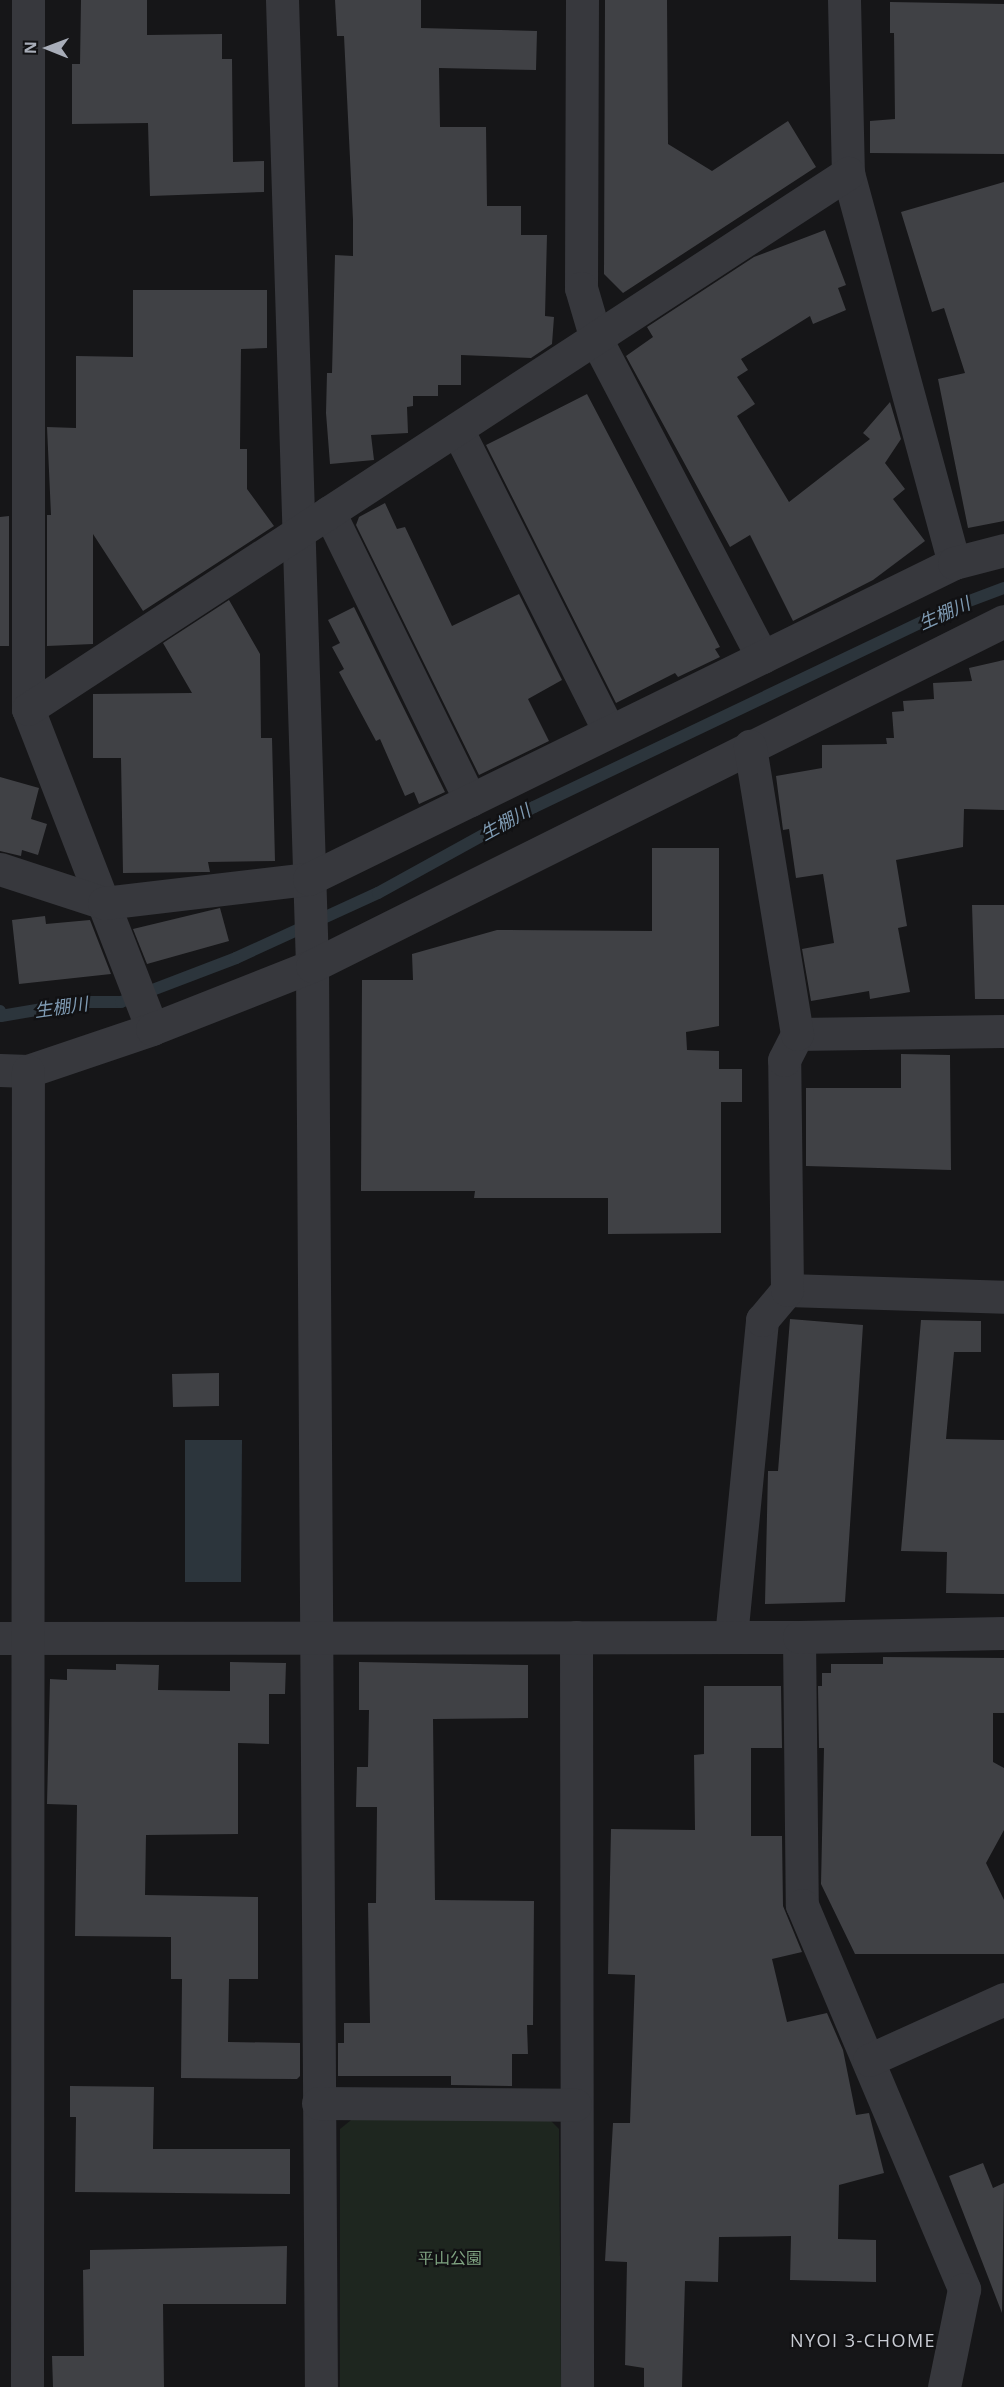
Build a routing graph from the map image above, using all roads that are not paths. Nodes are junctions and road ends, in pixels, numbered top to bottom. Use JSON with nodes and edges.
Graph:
{"nodes":[{"id":1,"x":28,"y":0,"type":"edge"},
{"id":2,"x":282,"y":0,"type":"edge"},
{"id":3,"x":582,"y":0,"type":"edge"},
{"id":4,"x":844,"y":0,"type":"edge"},
{"id":5,"x":848,"y":174,"type":"junction"},
{"id":6,"x":596,"y":339,"type":"junction"},
{"id":7,"x":457,"y":429,"type":"junction"},
{"id":8,"x":329,"y":512,"type":"junction"},
{"id":9,"x":297,"y":534,"type":"junction"},
{"id":10,"x":1004,"y":550,"type":"edge"},
{"id":11,"x":954,"y":562,"type":"junction"},
{"id":12,"x":1004,"y":621,"type":"edge"},
{"id":13,"x":762,"y":657,"type":"junction"},
{"id":14,"x":28,"y":709,"type":"junction"},
{"id":15,"x":609,"y":731,"type":"junction"},
{"id":16,"x":750,"y":746,"type":"junction"},
{"id":17,"x":470,"y":800,"type":"junction"},
{"id":18,"x":0,"y":869,"type":"edge"},
{"id":19,"x":309,"y":888,"type":"junction"},
{"id":20,"x":104,"y":903,"type":"junction"},
{"id":21,"x":311,"y":958,"type":"junction"},
{"id":22,"x":150,"y":1024,"type":"junction"},
{"id":23,"x":1004,"y":1031,"type":"edge"},
{"id":24,"x":797,"y":1034,"type":"junction"},
{"id":25,"x":14,"y":1070,"type":"edge"},
{"id":26,"x":787,"y":1290,"type":"junction"},
{"id":27,"x":1004,"y":1297,"type":"edge"},
{"id":28,"x":1004,"y":1633,"type":"edge"},
{"id":29,"x":576,"y":1637,"type":"junction"},
{"id":30,"x":731,"y":1637,"type":"junction"},
{"id":31,"x":799,"y":1637,"type":"junction"},
{"id":32,"x":14,"y":1638,"type":"edge"},
{"id":33,"x":316,"y":1638,"type":"junction"},
{"id":34,"x":1004,"y":2000,"type":"edge"},
{"id":35,"x":869,"y":2060,"type":"junction"},
{"id":36,"x":318,"y":2103,"type":"junction"},
{"id":37,"x":575,"y":2105,"type":"junction"},
{"id":38,"x":27,"y":2387,"type":"edge"},
{"id":39,"x":321,"y":2387,"type":"edge"},
{"id":40,"x":577,"y":2387,"type":"edge"},
{"id":41,"x":944,"y":2387,"type":"edge"}],
"edges":[{"from":1,"to":14,"type":"street"},
{"from":2,"to":9,"type":"street"},
{"from":3,"to":6,"type":"street"},
{"from":4,"to":5,"type":"street"},
{"from":5,"to":6,"type":"street"},
{"from":5,"to":11,"type":"street"},
{"from":6,"to":7,"type":"street"},
{"from":6,"to":13,"type":"street"},
{"from":7,"to":8,"type":"street"},
{"from":7,"to":15,"type":"street"},
{"from":8,"to":9,"type":"street"},
{"from":8,"to":17,"type":"street"},
{"from":9,"to":14,"type":"street"},
{"from":9,"to":19,"type":"street"},
{"from":10,"to":11,"type":"street"},
{"from":11,"to":13,"type":"street"},
{"from":12,"to":16,"type":"street"},
{"from":13,"to":15,"type":"street"},
{"from":14,"to":20,"type":"street"},
{"from":15,"to":17,"type":"street"},
{"from":16,"to":21,"type":"street"},
{"from":16,"to":24,"type":"street"},
{"from":17,"to":19,"type":"street"},
{"from":18,"to":20,"type":"street"},
{"from":19,"to":20,"type":"street"},
{"from":19,"to":21,"type":"street"},
{"from":20,"to":22,"type":"street"},
{"from":21,"to":22,"type":"street"},
{"from":21,"to":33,"type":"street"},
{"from":22,"to":25,"type":"street"},
{"from":23,"to":24,"type":"street"},
{"from":24,"to":26,"type":"street"},
{"from":25,"to":32,"type":"street"},
{"from":26,"to":27,"type":"street"},
{"from":26,"to":30,"type":"street"},
{"from":28,"to":31,"type":"street"},
{"from":29,"to":30,"type":"street"},
{"from":29,"to":33,"type":"street"},
{"from":29,"to":37,"type":"street"},
{"from":30,"to":31,"type":"street"},
{"from":31,"to":35,"type":"street"},
{"from":32,"to":33,"type":"street"},
{"from":32,"to":38,"type":"street"},
{"from":33,"to":36,"type":"street"},
{"from":34,"to":35,"type":"street"},
{"from":35,"to":41,"type":"street"},
{"from":36,"to":37,"type":"street"},
{"from":36,"to":39,"type":"street"},
{"from":37,"to":40,"type":"street"}]}
